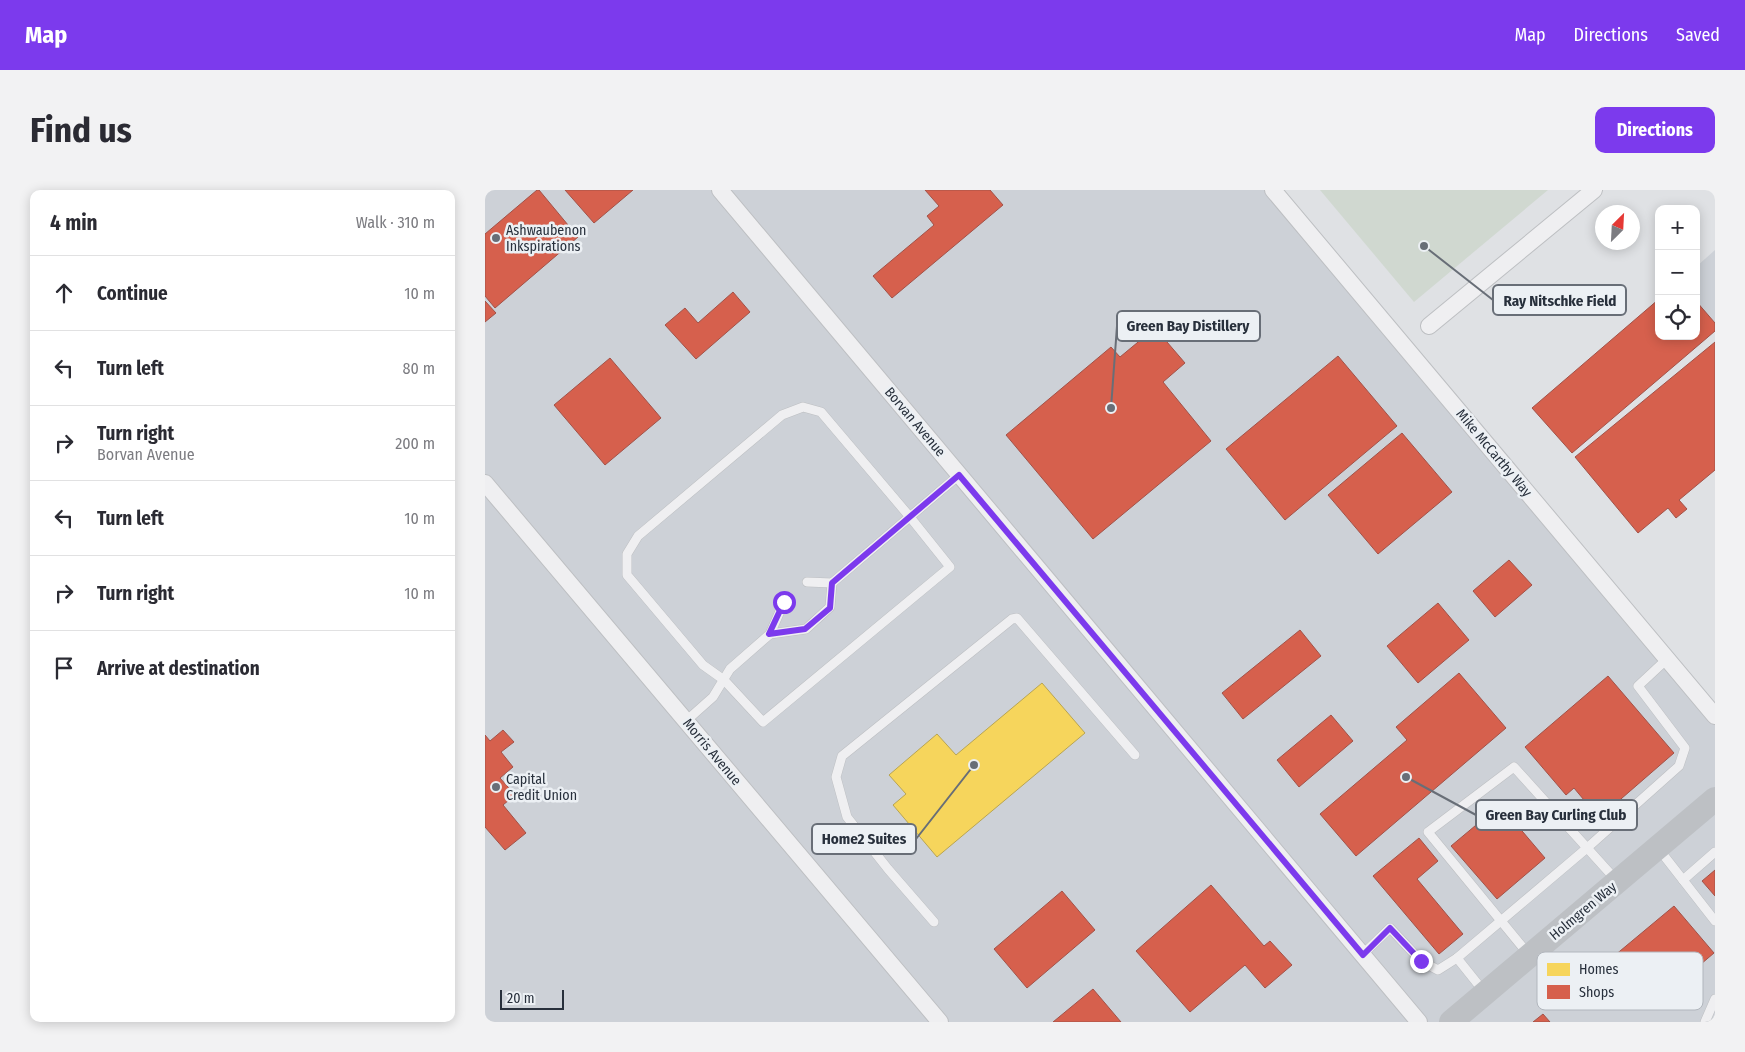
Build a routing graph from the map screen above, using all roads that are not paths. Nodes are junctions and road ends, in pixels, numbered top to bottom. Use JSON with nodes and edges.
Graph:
{"nodes":[{"id":1,"x":720,"y":190,"type":"edge"},
{"id":2,"x":1273,"y":190,"type":"edge"},
{"id":3,"x":1594,"y":190,"type":"edge"},
{"id":4,"x":1429,"y":326,"type":"dead end"},
{"id":5,"x":959,"y":475,"type":"junction"},
{"id":6,"x":485,"y":482,"type":"edge"},
{"id":7,"x":910,"y":517,"type":"junction"},
{"id":8,"x":807,"y":582,"type":"dead end"},
{"id":9,"x":832,"y":583,"type":"junction"},
{"id":10,"x":784,"y":602,"type":"dead end"},
{"id":11,"x":769,"y":634,"type":"junction"},
{"id":12,"x":1667,"y":659,"type":"junction"},
{"id":13,"x":724,"y":680,"type":"junction"},
{"id":14,"x":1715,"y":716,"type":"edge"},
{"id":15,"x":686,"y":721,"type":"junction"},
{"id":16,"x":1135,"y":755,"type":"dead end"},
{"id":17,"x":1715,"y":799,"type":"edge"},
{"id":18,"x":1587,"y":848,"type":"junction"},
{"id":19,"x":1658,"y":848,"type":"junction"},
{"id":20,"x":1715,"y":852,"type":"edge"},
{"id":21,"x":1683,"y":880,"type":"junction"},
{"id":22,"x":1617,"y":882,"type":"junction"},
{"id":23,"x":1501,"y":921,"type":"junction"},
{"id":24,"x":1715,"y":921,"type":"edge"},
{"id":25,"x":933,"y":922,"type":"dead end"},
{"id":26,"x":1363,"y":955,"type":"junction"},
{"id":27,"x":1529,"y":956,"type":"junction"},
{"id":28,"x":1457,"y":958,"type":"junction"},
{"id":29,"x":1485,"y":993,"type":"junction"},
{"id":30,"x":1715,"y":1001,"type":"edge"},
{"id":31,"x":940,"y":1022,"type":"edge"},
{"id":32,"x":1419,"y":1022,"type":"edge"},
{"id":33,"x":1451,"y":1022,"type":"edge"},
{"id":34,"x":1705,"y":1022,"type":"edge"}],
"edges":[{"from":1,"to":5,"type":"street","name":"Borvan Avenue"},
{"from":2,"to":12,"type":"street","name":"Mike McCarthy Way"},
{"from":3,"to":4,"type":"street"},
{"from":5,"to":7,"type":"lane"},
{"from":5,"to":26,"type":"street","name":"Borvan Avenue"},
{"from":6,"to":15,"type":"street","name":"Morris Avenue"},
{"from":7,"to":9,"type":"lane"},
{"from":7,"to":13,"type":"lane"},
{"from":7,"to":13,"type":"lane"},
{"from":8,"to":9,"type":"lane"},
{"from":9,"to":11,"type":"lane"},
{"from":10,"to":11,"type":"lane"},
{"from":11,"to":13,"type":"lane"},
{"from":12,"to":14,"type":"street","name":"Mike McCarthy Way"},
{"from":12,"to":18,"type":"lane"},
{"from":13,"to":15,"type":"lane"},
{"from":15,"to":31,"type":"street","name":"Morris Avenue"},
{"from":16,"to":25,"type":"lane"},
{"from":17,"to":19,"type":"street","name":"Holmgren Way"},
{"from":18,"to":22,"type":"lane"},
{"from":18,"to":23,"type":"lane"},
{"from":18,"to":23,"type":"lane"},
{"from":19,"to":21,"type":"lane"},
{"from":19,"to":22,"type":"street","name":"Holmgren Way"},
{"from":20,"to":21,"type":"lane"},
{"from":21,"to":24,"type":"lane"},
{"from":22,"to":27,"type":"street","name":"Holmgren Way"},
{"from":23,"to":27,"type":"lane"},
{"from":23,"to":28,"type":"lane"},
{"from":26,"to":28,"type":"lane"},
{"from":26,"to":32,"type":"street","name":"Borvan Avenue"},
{"from":27,"to":29,"type":"street","name":"Holmgren Way"},
{"from":28,"to":29,"type":"lane"},
{"from":29,"to":33,"type":"street","name":"Holmgren Way"},
{"from":30,"to":34,"type":"lane"}]}
